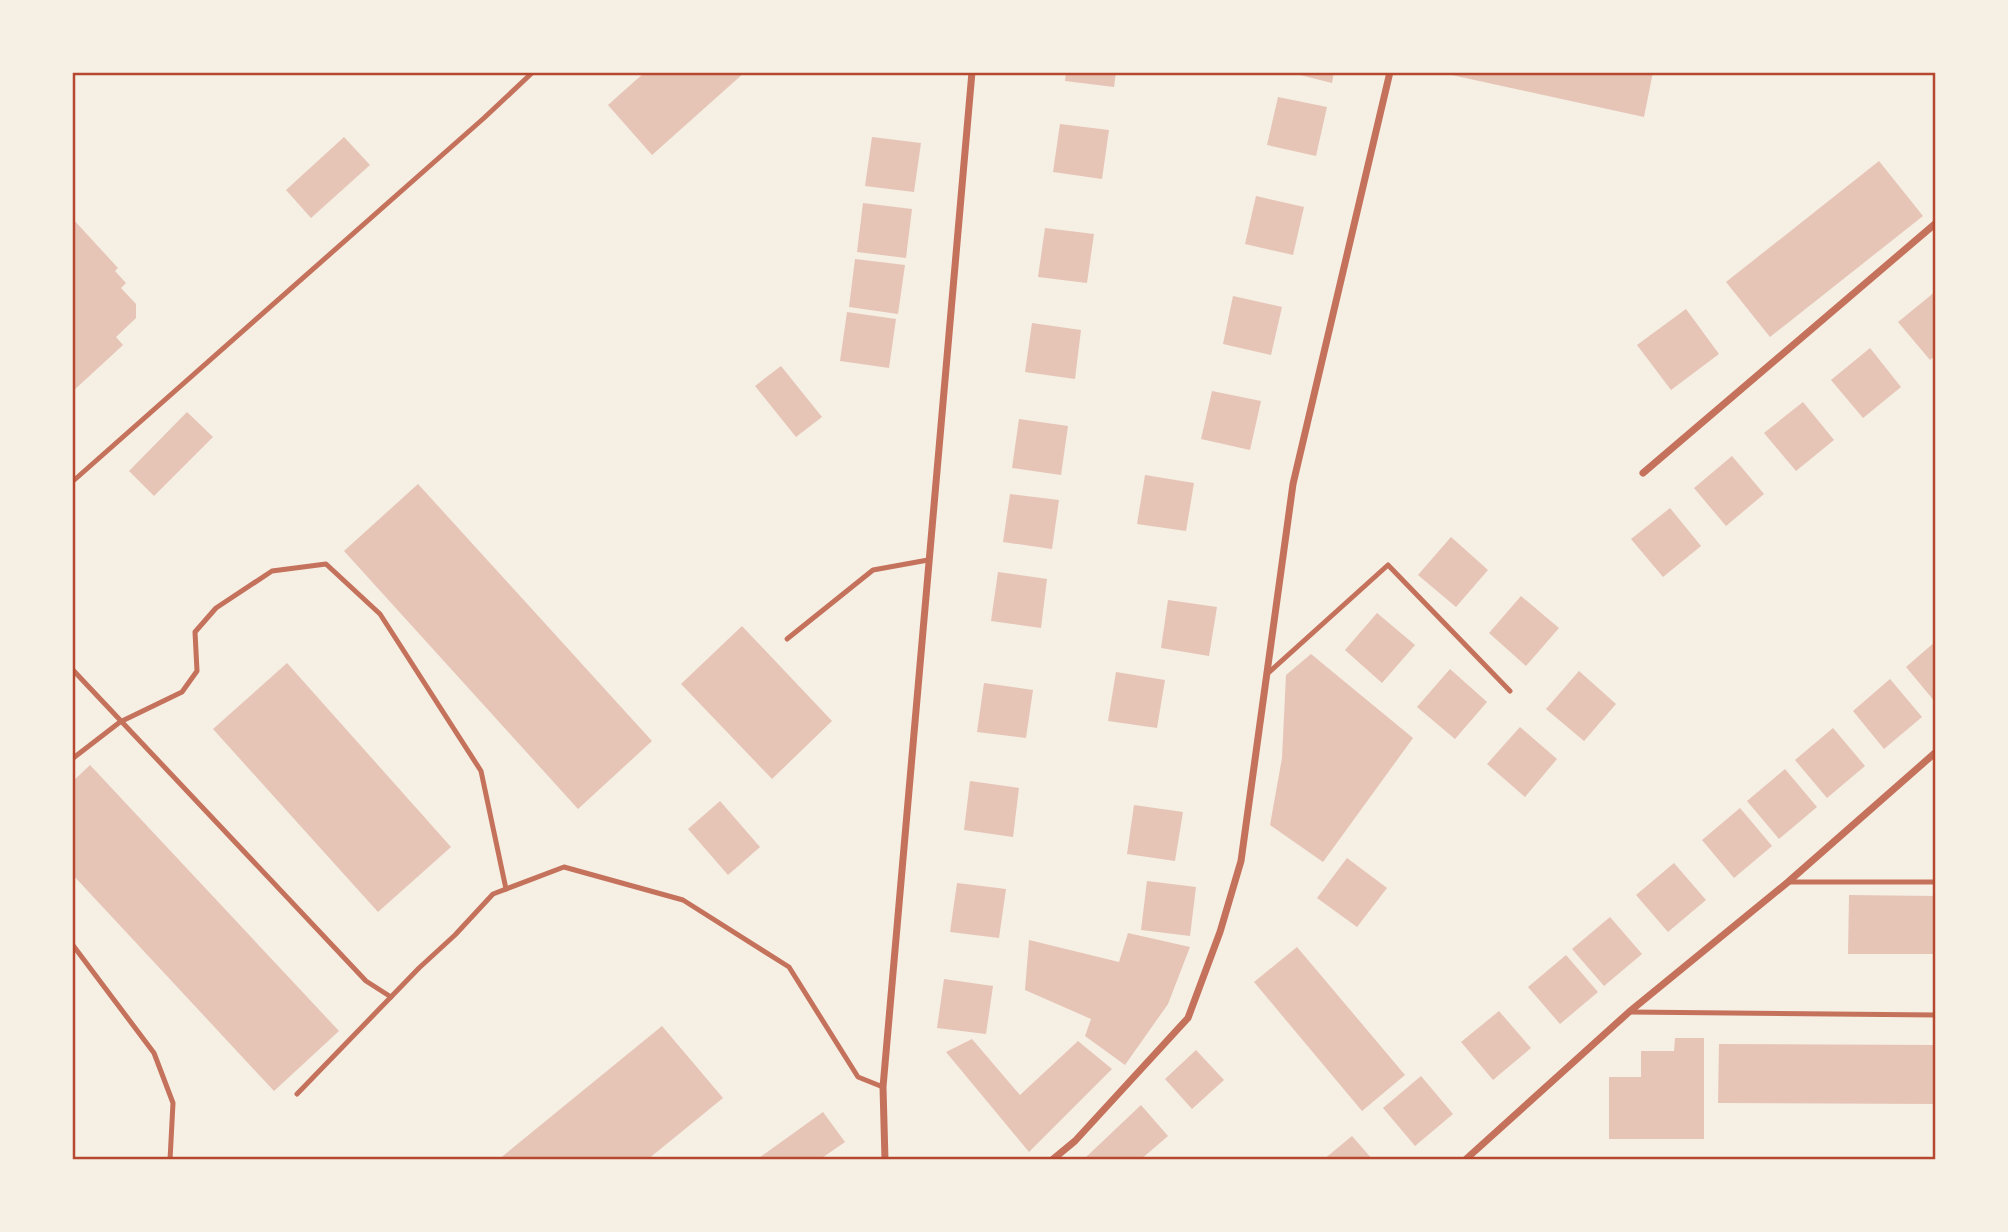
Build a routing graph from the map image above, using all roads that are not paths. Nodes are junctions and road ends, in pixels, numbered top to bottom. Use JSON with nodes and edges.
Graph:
{"nodes":[{"id":1,"x":534,"y":72,"type":"edge"},
{"id":2,"x":972,"y":72,"type":"edge"},
{"id":3,"x":1390,"y":72,"type":"edge"},
{"id":4,"x":1936,"y":223,"type":"edge"},
{"id":5,"x":1643,"y":473,"type":"dead end"},
{"id":6,"x":72,"y":482,"type":"edge"},
{"id":7,"x":928,"y":560,"type":"junction"},
{"id":8,"x":787,"y":639,"type":"dead end"},
{"id":9,"x":72,"y":669,"type":"edge"},
{"id":10,"x":1267,"y":674,"type":"junction"},
{"id":11,"x":1510,"y":691,"type":"dead end"},
{"id":12,"x":120,"y":722,"type":"junction"},
{"id":13,"x":1936,"y":752,"type":"edge"},
{"id":14,"x":72,"y":759,"type":"edge"},
{"id":15,"x":1788,"y":881,"type":"junction"},
{"id":16,"x":1936,"y":882,"type":"edge"},
{"id":17,"x":506,"y":888,"type":"junction"},
{"id":18,"x":72,"y":944,"type":"edge"},
{"id":19,"x":391,"y":997,"type":"junction"},
{"id":20,"x":1629,"y":1012,"type":"junction"},
{"id":21,"x":1936,"y":1015,"type":"edge"},
{"id":22,"x":883,"y":1087,"type":"junction"},
{"id":23,"x":297,"y":1094,"type":"dead end"},
{"id":24,"x":170,"y":1160,"type":"edge"},
{"id":25,"x":885,"y":1160,"type":"edge"},
{"id":26,"x":1052,"y":1160,"type":"edge"},
{"id":27,"x":1465,"y":1160,"type":"edge"}],
"edges":[{"from":1,"to":6,"type":"lane"},
{"from":2,"to":7,"type":"street"},
{"from":3,"to":10,"type":"street"},
{"from":4,"to":5,"type":"street"},
{"from":7,"to":8,"type":"lane"},
{"from":7,"to":22,"type":"street"},
{"from":9,"to":12,"type":"lane"},
{"from":10,"to":11,"type":"lane"},
{"from":10,"to":26,"type":"street"},
{"from":12,"to":14,"type":"lane"},
{"from":12,"to":17,"type":"lane"},
{"from":12,"to":19,"type":"lane"},
{"from":13,"to":15,"type":"street"},
{"from":15,"to":16,"type":"lane"},
{"from":15,"to":20,"type":"street"},
{"from":17,"to":19,"type":"lane"},
{"from":17,"to":22,"type":"lane"},
{"from":18,"to":24,"type":"lane"},
{"from":19,"to":23,"type":"lane"},
{"from":20,"to":21,"type":"lane"},
{"from":20,"to":27,"type":"street"},
{"from":22,"to":25,"type":"street"}]}
